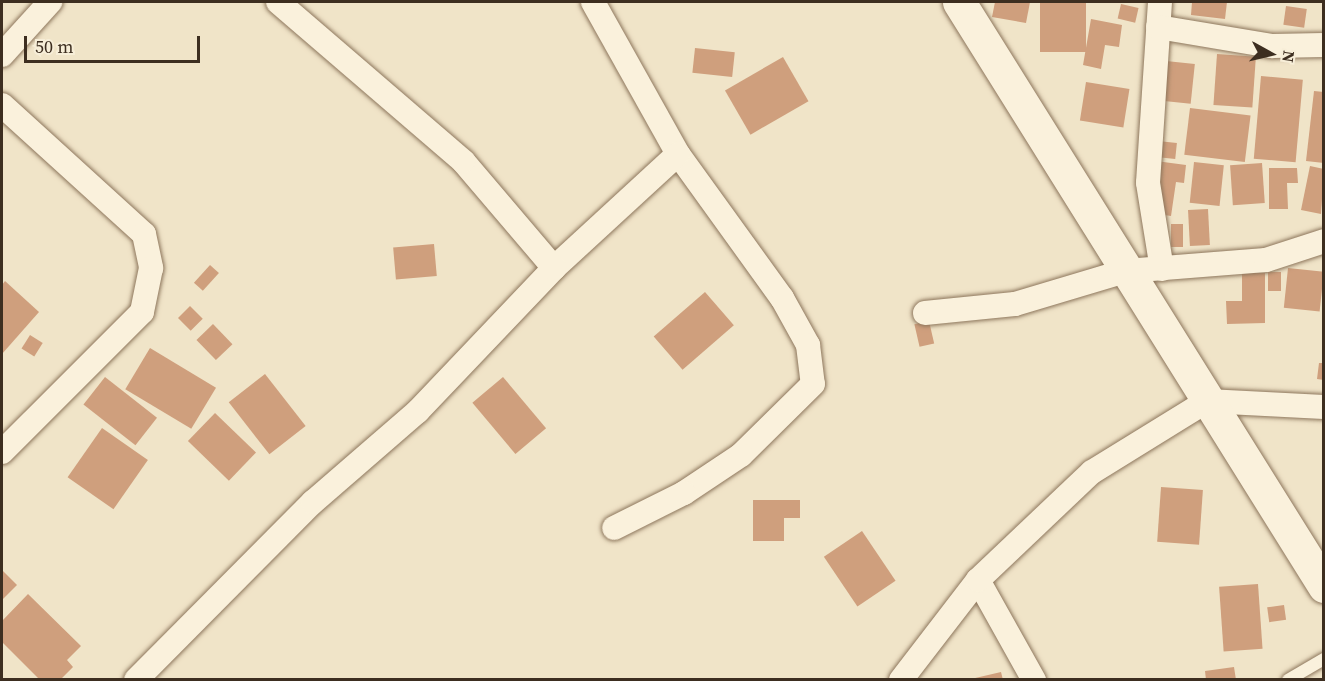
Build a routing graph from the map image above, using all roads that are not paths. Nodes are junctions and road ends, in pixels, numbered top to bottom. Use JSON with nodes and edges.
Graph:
{"nodes":[{"id":1,"x":50,"y":2,"type":"edge"},
{"id":2,"x":278,"y":2,"type":"edge"},
{"id":3,"x":593,"y":2,"type":"edge"},
{"id":4,"x":959,"y":2,"type":"edge"},
{"id":5,"x":979,"y":2,"type":"edge"},
{"id":6,"x":1160,"y":2,"type":"edge"},
{"id":7,"x":1158,"y":27,"type":"junction"},
{"id":8,"x":1323,"y":45,"type":"edge"},
{"id":9,"x":2,"y":55,"type":"edge"},
{"id":10,"x":2,"y":105,"type":"edge"},
{"id":11,"x":678,"y":154,"type":"junction"},
{"id":12,"x":1323,"y":241,"type":"edge"},
{"id":13,"x":554,"y":268,"type":"junction"},
{"id":14,"x":1145,"y":271,"type":"junction"},
{"id":15,"x":925,"y":313,"type":"dead end"},
{"id":16,"x":1218,"y":402,"type":"junction"},
{"id":17,"x":1323,"y":407,"type":"edge"},
{"id":18,"x":2,"y":452,"type":"edge"},
{"id":19,"x":614,"y":528,"type":"dead end"},
{"id":20,"x":1323,"y":561,"type":"edge"},
{"id":21,"x":978,"y":580,"type":"junction"},
{"id":22,"x":1323,"y":586,"type":"edge"},
{"id":23,"x":1323,"y":659,"type":"edge"},
{"id":24,"x":136,"y":680,"type":"edge"},
{"id":25,"x":901,"y":680,"type":"edge"},
{"id":26,"x":1034,"y":680,"type":"edge"},
{"id":27,"x":1288,"y":680,"type":"edge"}],
"edges":[{"from":1,"to":9,"type":"street"},
{"from":2,"to":13,"type":"street"},
{"from":3,"to":11,"type":"street"},
{"from":4,"to":14,"type":"main road"},
{"from":5,"to":14,"type":"main road"},
{"from":6,"to":7,"type":"street"},
{"from":7,"to":8,"type":"street"},
{"from":7,"to":14,"type":"street"},
{"from":10,"to":18,"type":"street"},
{"from":11,"to":13,"type":"street"},
{"from":11,"to":19,"type":"street"},
{"from":12,"to":14,"type":"street"},
{"from":13,"to":24,"type":"street"},
{"from":14,"to":15,"type":"street"},
{"from":14,"to":16,"type":"main road"},
{"from":16,"to":17,"type":"street"},
{"from":16,"to":20,"type":"main road"},
{"from":16,"to":21,"type":"street"},
{"from":16,"to":22,"type":"main road"},
{"from":21,"to":25,"type":"street"},
{"from":21,"to":26,"type":"street"},
{"from":23,"to":27,"type":"lane"}]}
